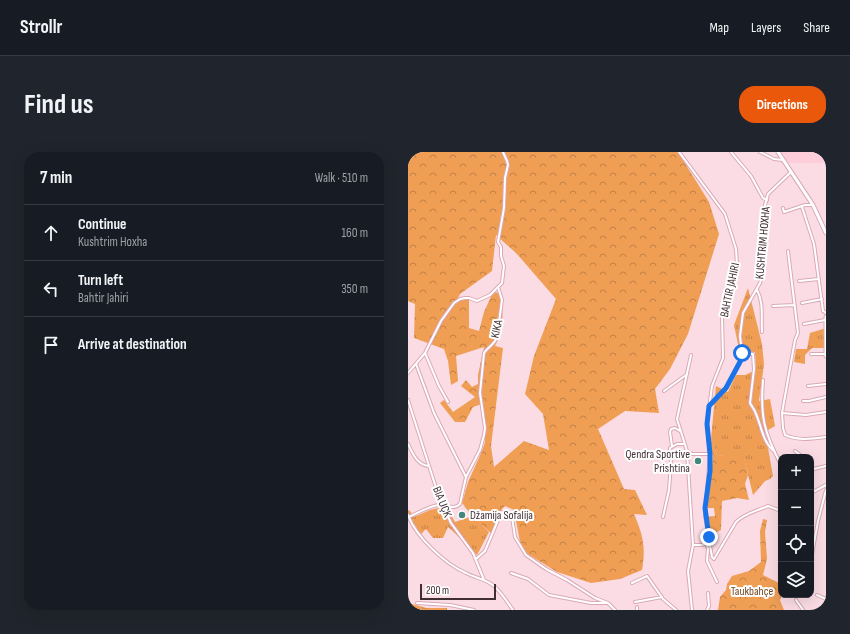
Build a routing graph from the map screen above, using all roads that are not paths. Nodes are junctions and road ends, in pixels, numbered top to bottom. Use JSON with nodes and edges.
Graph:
{"nodes":[{"id":1,"x":503,"y":152,"type":"edge"},
{"id":2,"x":679,"y":152,"type":"edge"},
{"id":3,"x":731,"y":152,"type":"edge"},
{"id":4,"x":760,"y":152,"type":"edge"},
{"id":5,"x":778,"y":152,"type":"edge"},
{"id":6,"x":783,"y":160,"type":"junction"},
{"id":7,"x":791,"y":172,"type":"junction"},
{"id":8,"x":767,"y":200,"type":"junction"},
{"id":9,"x":813,"y":205,"type":"junction"},
{"id":10,"x":802,"y":207,"type":"junction"},
{"id":11,"x":783,"y":208,"type":"dead end"},
{"id":12,"x":826,"y":233,"type":"edge"},
{"id":13,"x":788,"y":251,"type":"dead end"},
{"id":14,"x":819,"y":279,"type":"junction"},
{"id":15,"x":799,"y":281,"type":"dead end"},
{"id":16,"x":498,"y":288,"type":"junction"},
{"id":17,"x":757,"y":290,"type":"junction"},
{"id":18,"x":822,"y":299,"type":"junction"},
{"id":19,"x":802,"y":303,"type":"dead end"},
{"id":20,"x":794,"y":304,"type":"junction"},
{"id":21,"x":773,"y":306,"type":"dead end"},
{"id":22,"x":826,"y":313,"type":"edge"},
{"id":23,"x":826,"y":318,"type":"edge"},
{"id":24,"x":804,"y":324,"type":"dead end"},
{"id":25,"x":762,"y":332,"type":"dead end"},
{"id":26,"x":425,"y":353,"type":"junction"},
{"id":27,"x":742,"y":353,"type":"junction"},
{"id":28,"x":811,"y":354,"type":"dead end"},
{"id":29,"x":691,"y":355,"type":"dead end"},
{"id":30,"x":826,"y":355,"type":"edge"},
{"id":31,"x":416,"y":364,"type":"junction"},
{"id":32,"x":408,"y":372,"type":"edge"},
{"id":33,"x":686,"y":375,"type":"junction"},
{"id":34,"x":763,"y":380,"type":"dead end"},
{"id":35,"x":826,"y":384,"type":"edge"},
{"id":36,"x":808,"y":386,"type":"dead end"},
{"id":37,"x":664,"y":391,"type":"dead end"},
{"id":38,"x":826,"y":397,"type":"edge"},
{"id":39,"x":408,"y":400,"type":"edge"},
{"id":40,"x":803,"y":401,"type":"dead end"},
{"id":41,"x":448,"y":402,"type":"dead end"},
{"id":42,"x":709,"y":406,"type":"junction"},
{"id":43,"x":826,"y":412,"type":"edge"},
{"id":44,"x":782,"y":413,"type":"junction"},
{"id":45,"x":680,"y":432,"type":"junction"},
{"id":46,"x":826,"y":437,"type":"edge"},
{"id":47,"x":408,"y":444,"type":"edge"},
{"id":48,"x":685,"y":445,"type":"junction"},
{"id":49,"x":672,"y":446,"type":"junction"},
{"id":50,"x":687,"y":451,"type":"junction"},
{"id":51,"x":795,"y":451,"type":"dead end"},
{"id":52,"x":775,"y":452,"type":"junction"},
{"id":53,"x":710,"y":454,"type":"junction"},
{"id":54,"x":800,"y":454,"type":"edge"},
{"id":55,"x":778,"y":458,"type":"edge"},
{"id":56,"x":429,"y":466,"type":"junction"},
{"id":57,"x":826,"y":466,"type":"edge"},
{"id":58,"x":814,"y":469,"type":"edge"},
{"id":59,"x":466,"y":478,"type":"junction"},
{"id":60,"x":826,"y":485,"type":"edge"},
{"id":61,"x":826,"y":490,"type":"edge"},
{"id":62,"x":814,"y":491,"type":"edge"},
{"id":63,"x":445,"y":506,"type":"junction"},
{"id":64,"x":778,"y":510,"type":"edge"},
{"id":65,"x":408,"y":516,"type":"edge"},
{"id":66,"x":663,"y":517,"type":"dead end"},
{"id":67,"x":709,"y":537,"type":"junction"},
{"id":68,"x":706,"y":543,"type":"junction"},
{"id":69,"x":814,"y":543,"type":"edge"},
{"id":70,"x":693,"y":545,"type":"junction"},
{"id":71,"x":476,"y":559,"type":"junction"},
{"id":72,"x":511,"y":573,"type":"dead end"},
{"id":73,"x":484,"y":580,"type":"junction"},
{"id":74,"x":717,"y":582,"type":"dead end"},
{"id":75,"x":632,"y":583,"type":"dead end"},
{"id":76,"x":708,"y":593,"type":"dead end"},
{"id":77,"x":818,"y":595,"type":"dead end"},
{"id":78,"x":662,"y":597,"type":"junction"},
{"id":79,"x":826,"y":599,"type":"edge"},
{"id":80,"x":796,"y":600,"type":"dead end"},
{"id":81,"x":635,"y":602,"type":"dead end"},
{"id":82,"x":608,"y":603,"type":"junction"},
{"id":83,"x":417,"y":604,"type":"dead end"},
{"id":84,"x":637,"y":607,"type":"dead end"},
{"id":85,"x":474,"y":610,"type":"edge"},
{"id":86,"x":513,"y":610,"type":"edge"},
{"id":87,"x":615,"y":610,"type":"edge"},
{"id":88,"x":637,"y":610,"type":"edge"},
{"id":89,"x":676,"y":610,"type":"edge"},
{"id":90,"x":692,"y":610,"type":"edge"},
{"id":91,"x":707,"y":610,"type":"edge"},
{"id":92,"x":804,"y":610,"type":"edge"}],
"edges":[{"from":1,"to":16,"type":"street"},
{"from":2,"to":42,"type":"street","name":"BAHTIR JAHIRI"},
{"from":3,"to":8,"type":"street"},
{"from":4,"to":6,"type":"street"},
{"from":5,"to":6,"type":"street"},
{"from":6,"to":7,"type":"street"},
{"from":7,"to":8,"type":"street","name":"KUSHTRIM HOXHA"},
{"from":7,"to":9,"type":"street"},
{"from":8,"to":17,"type":"street","name":"KUSHTRIM HOXHA"},
{"from":9,"to":10,"type":"street"},
{"from":9,"to":12,"type":"street"},
{"from":10,"to":11,"type":"street"},
{"from":10,"to":14,"type":"street"},
{"from":13,"to":20,"type":"street"},
{"from":14,"to":15,"type":"street"},
{"from":14,"to":18,"type":"street"},
{"from":16,"to":26,"type":"street"},
{"from":16,"to":59,"type":"street","name":"KIKA"},
{"from":17,"to":25,"type":"street"},
{"from":17,"to":27,"type":"street","name":"KUSHTRIM HOXHA"},
{"from":18,"to":19,"type":"street"},
{"from":18,"to":22,"type":"street"},
{"from":20,"to":21,"type":"street"},
{"from":20,"to":44,"type":"street"},
{"from":23,"to":24,"type":"street"},
{"from":23,"to":30,"type":"street"},
{"from":26,"to":31,"type":"street"},
{"from":26,"to":41,"type":"street"},
{"from":27,"to":42,"type":"street","name":"KUSHTRIM HOXHA"},
{"from":27,"to":52,"type":"street"},
{"from":28,"to":30,"type":"street"},
{"from":29,"to":33,"type":"street"},
{"from":31,"to":32,"type":"street"},
{"from":31,"to":59,"type":"street"},
{"from":33,"to":37,"type":"street"},
{"from":33,"to":45,"type":"street"},
{"from":34,"to":52,"type":"street"},
{"from":35,"to":36,"type":"street"},
{"from":38,"to":40,"type":"street"},
{"from":39,"to":56,"type":"street","name":"BIA UÇK"},
{"from":42,"to":53,"type":"street","name":"BAHTIR JAHIRI"},
{"from":43,"to":44,"type":"street"},
{"from":44,"to":46,"type":"street"},
{"from":45,"to":48,"type":"street"},
{"from":45,"to":49,"type":"street"},
{"from":47,"to":56,"type":"street"},
{"from":48,"to":49,"type":"street"},
{"from":48,"to":50,"type":"street"},
{"from":49,"to":66,"type":"street"},
{"from":50,"to":53,"type":"street"},
{"from":50,"to":70,"type":"street"},
{"from":51,"to":54,"type":"street"},
{"from":52,"to":55,"type":"street"},
{"from":53,"to":67,"type":"street","name":"BAHTIR JAHIRI"},
{"from":56,"to":63,"type":"street","name":"BIA UÇK"},
{"from":57,"to":58,"type":"street"},
{"from":59,"to":63,"type":"street","name":"KIKA"},
{"from":60,"to":62,"type":"street"},
{"from":61,"to":69,"type":"street"},
{"from":63,"to":65,"type":"street"},
{"from":63,"to":71,"type":"street","name":"BIA UÇK"},
{"from":64,"to":67,"type":"street","name":"BAHTIR JAHIRI"},
{"from":65,"to":73,"type":"street"},
{"from":67,"to":68,"type":"street"},
{"from":68,"to":70,"type":"street"},
{"from":68,"to":74,"type":"street"},
{"from":70,"to":90,"type":"street"},
{"from":71,"to":73,"type":"street","name":"BIA UÇK"},
{"from":71,"to":82,"type":"street"},
{"from":72,"to":82,"type":"street"},
{"from":73,"to":86,"type":"street"},
{"from":75,"to":78,"type":"street"},
{"from":76,"to":91,"type":"street"},
{"from":77,"to":79,"type":"street"},
{"from":78,"to":81,"type":"street"},
{"from":78,"to":89,"type":"street"},
{"from":80,"to":92,"type":"street"},
{"from":82,"to":87,"type":"street"},
{"from":83,"to":85,"type":"street"},
{"from":84,"to":88,"type":"street"}]}
